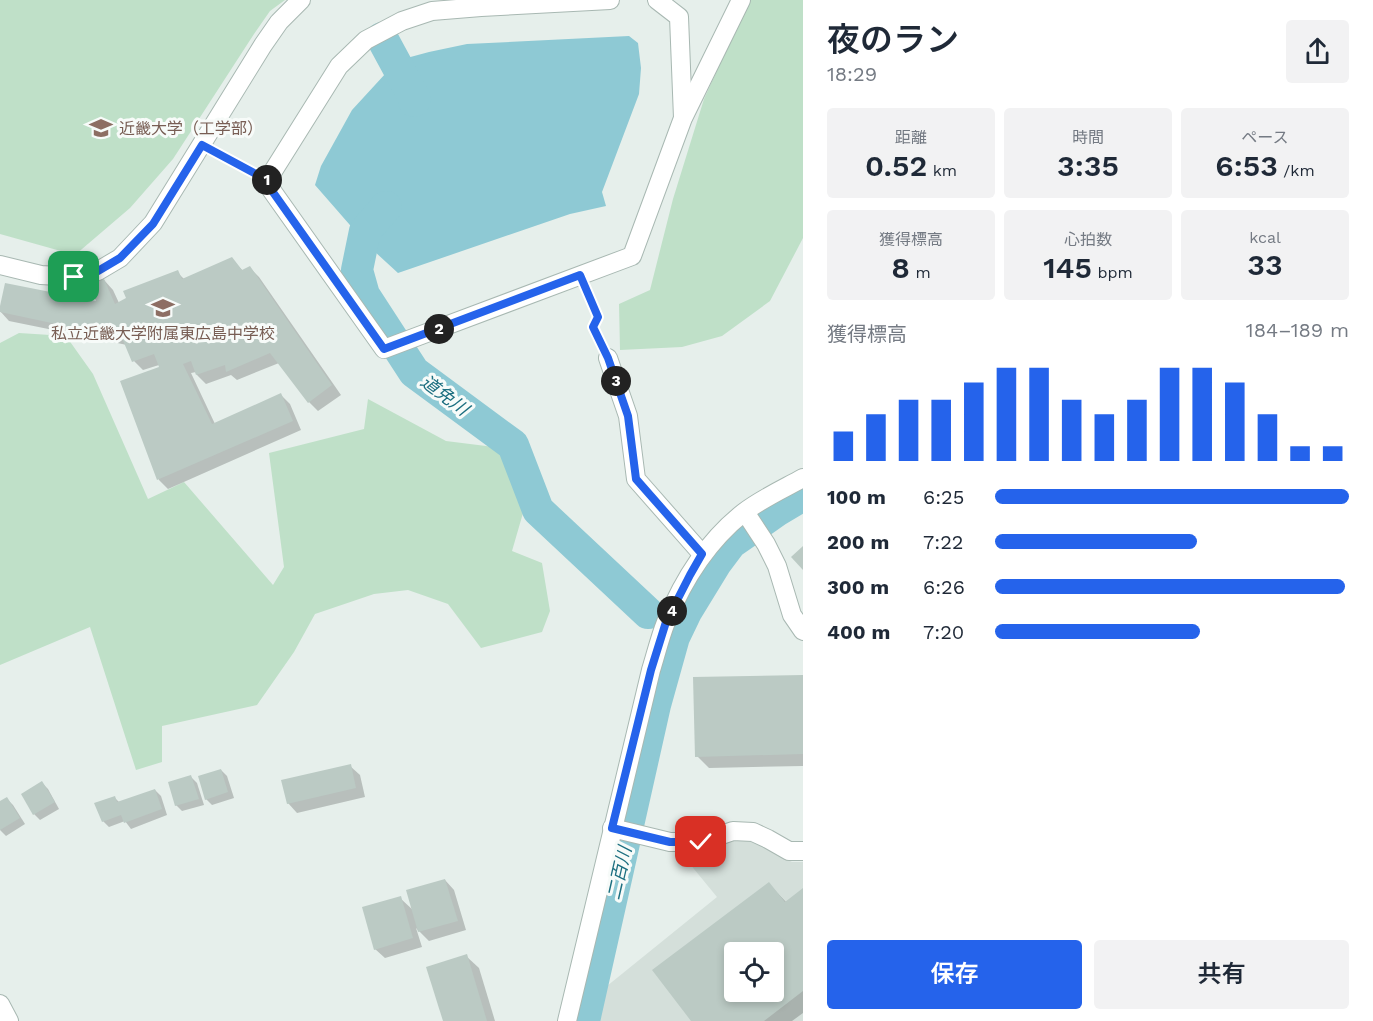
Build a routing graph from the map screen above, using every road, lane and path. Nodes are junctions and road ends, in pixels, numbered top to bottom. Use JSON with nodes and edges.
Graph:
{"nodes":[{"id":1,"x":301,"y":0,"type":"edge"},
{"id":2,"x":610,"y":0,"type":"edge"},
{"id":3,"x":657,"y":0,"type":"edge"},
{"id":4,"x":741,"y":0,"type":"edge"},
{"id":5,"x":683,"y":118,"type":"junction"},
{"id":6,"x":202,"y":145,"type":"junction"},
{"id":7,"x":269,"y":181,"type":"junction"},
{"id":8,"x":0,"y":265,"type":"edge"},
{"id":9,"x":580,"y":275,"type":"junction"},
{"id":10,"x":608,"y":358,"type":"joint"},
{"id":11,"x":803,"y":478,"type":"edge"},
{"id":12,"x":745,"y":512,"type":"junction"},
{"id":13,"x":702,"y":554,"type":"junction"},
{"id":14,"x":803,"y":631,"type":"edge"},
{"id":15,"x":612,"y":828,"type":"junction"},
{"id":16,"x":803,"y":851,"type":"edge"},
{"id":17,"x":0,"y":1004,"type":"edge"},
{"id":18,"x":9,"y":1021,"type":"edge"},
{"id":19,"x":567,"y":1021,"type":"edge"}],
"edges":[{"from":1,"to":6,"type":"street"},
{"from":2,"to":7,"type":"street"},
{"from":3,"to":5,"type":"street"},
{"from":4,"to":5,"type":"street"},
{"from":5,"to":9,"type":"street"},
{"from":6,"to":7,"type":"path"},
{"from":6,"to":8,"type":"street"},
{"from":7,"to":9,"type":"street"},
{"from":9,"to":10,"type":"path"},
{"from":10,"to":13,"type":"street"},
{"from":11,"to":12,"type":"street"},
{"from":12,"to":13,"type":"street"},
{"from":12,"to":14,"type":"street"},
{"from":13,"to":15,"type":"street"},
{"from":15,"to":16,"type":"street"},
{"from":15,"to":19,"type":"street"},
{"from":17,"to":18,"type":"street"}]}
